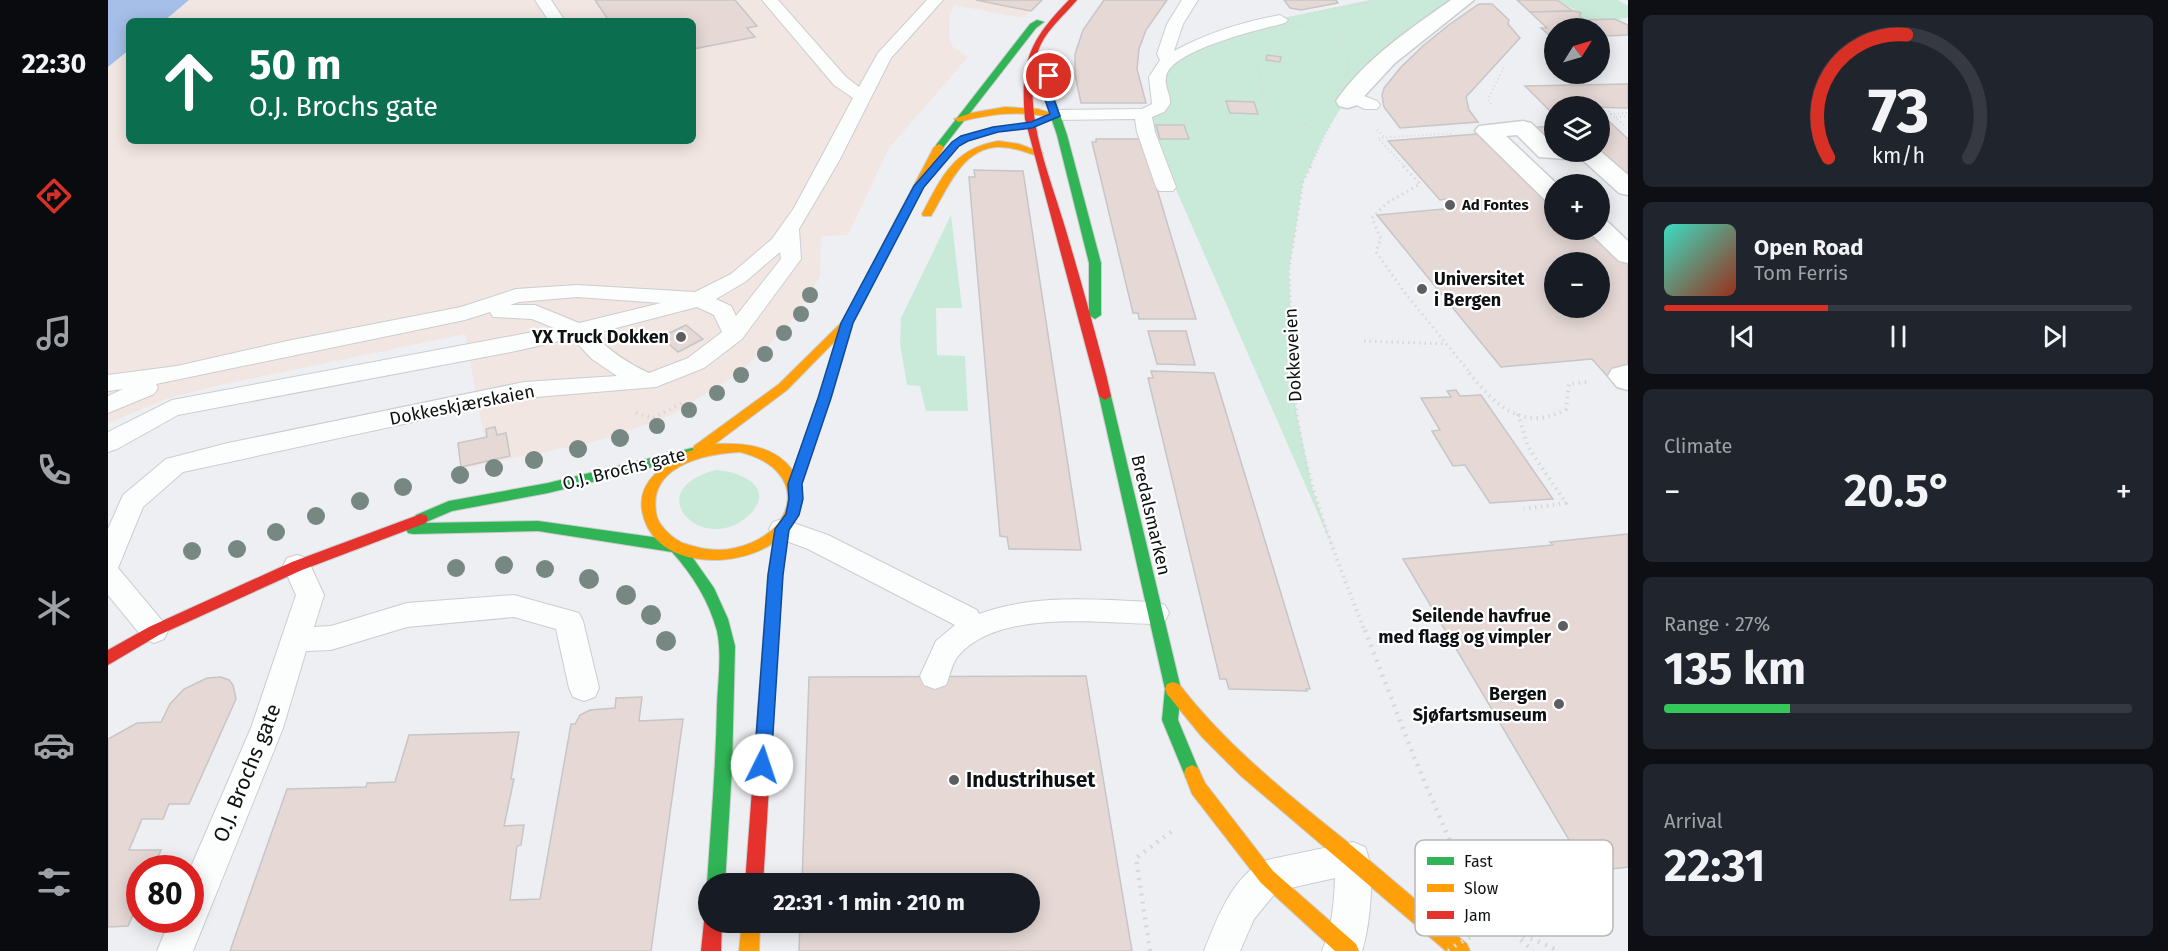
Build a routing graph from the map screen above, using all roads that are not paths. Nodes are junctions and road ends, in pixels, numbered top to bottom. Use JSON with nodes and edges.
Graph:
{"nodes":[{"id":1,"x":543,"y":0,"type":"edge"},
{"id":2,"x":770,"y":0,"type":"edge"},
{"id":3,"x":935,"y":0,"type":"edge"},
{"id":4,"x":1190,"y":0,"type":"edge"},
{"id":5,"x":1464,"y":0,"type":"edge"},
{"id":6,"x":1069,"y":4,"type":"edge"},
{"id":7,"x":555,"y":18,"type":"edge"},
{"id":8,"x":1285,"y":18,"type":"road end"},
{"id":9,"x":1169,"y":61,"type":"junction"},
{"id":10,"x":862,"y":97,"type":"junction"},
{"id":11,"x":1349,"y":98,"type":"joint"},
{"id":12,"x":1371,"y":105,"type":"dead end"},
{"id":13,"x":1030,"y":108,"type":"junction"},
{"id":14,"x":1143,"y":114,"type":"junction"},
{"id":15,"x":1055,"y":116,"type":"junction"},
{"id":16,"x":959,"y":119,"type":"junction"},
{"id":17,"x":1032,"y":125,"type":"junction"},
{"id":18,"x":1012,"y":128,"type":"dead end"},
{"id":19,"x":965,"y":138,"type":"dead end"},
{"id":20,"x":1544,"y":149,"type":"edge"},
{"id":21,"x":1038,"y":153,"type":"junction"},
{"id":22,"x":1598,"y":162,"type":"edge"},
{"id":23,"x":1544,"y":185,"type":"edge"},
{"id":24,"x":919,"y":186,"type":"junction"},
{"id":25,"x":1166,"y":187,"type":"dead end"},
{"id":26,"x":1628,"y":188,"type":"edge"},
{"id":27,"x":789,"y":227,"type":"junction"},
{"id":28,"x":919,"y":231,"type":"dead end"},
{"id":29,"x":1610,"y":238,"type":"edge"},
{"id":30,"x":1628,"y":255,"type":"edge"},
{"id":31,"x":890,"y":273,"type":"dead end"},
{"id":32,"x":863,"y":292,"type":"junction"},
{"id":33,"x":699,"y":300,"type":"junction"},
{"id":34,"x":465,"y":313,"type":"junction"},
{"id":35,"x":847,"y":323,"type":"junction"},
{"id":36,"x":577,"y":330,"type":"junction"},
{"id":37,"x":734,"y":334,"type":"junction"},
{"id":38,"x":1095,"y":350,"type":"junction"},
{"id":39,"x":177,"y":374,"type":"junction"},
{"id":40,"x":648,"y":382,"type":"junction"},
{"id":41,"x":108,"y":383,"type":"edge"},
{"id":42,"x":108,"y":405,"type":"edge"},
{"id":43,"x":108,"y":443,"type":"edge"},
{"id":44,"x":692,"y":453,"type":"junction"},
{"id":45,"x":795,"y":484,"type":"junction"},
{"id":46,"x":782,"y":529,"type":"junction"},
{"id":47,"x":396,"y":530,"type":"junction"},
{"id":48,"x":676,"y":547,"type":"junction"},
{"id":49,"x":108,"y":562,"type":"edge"},
{"id":50,"x":297,"y":566,"type":"junction"},
{"id":51,"x":108,"y":575,"type":"edge"},
{"id":52,"x":1155,"y":613,"type":"junction"},
{"id":53,"x":967,"y":618,"type":"dead end"},
{"id":54,"x":154,"y":630,"type":"junction"},
{"id":55,"x":296,"y":640,"type":"junction"},
{"id":56,"x":108,"y":658,"type":"edge"},
{"id":57,"x":935,"y":676,"type":"dead end"},
{"id":58,"x":584,"y":688,"type":"dead end"},
{"id":59,"x":1173,"y":689,"type":"junction"},
{"id":60,"x":1353,"y":858,"type":"junction"},
{"id":61,"x":717,"y":873,"type":"edge"},
{"id":62,"x":755,"y":873,"type":"edge"},
{"id":63,"x":1268,"y":877,"type":"junction"},
{"id":64,"x":204,"y":878,"type":"edge"},
{"id":65,"x":1415,"y":912,"type":"edge"},
{"id":66,"x":182,"y":933,"type":"edge"},
{"id":67,"x":712,"y":933,"type":"edge"},
{"id":68,"x":750,"y":933,"type":"edge"},
{"id":69,"x":1443,"y":936,"type":"edge"},
{"id":70,"x":1344,"y":950,"type":"edge"},
{"id":71,"x":175,"y":951,"type":"edge"},
{"id":72,"x":711,"y":951,"type":"edge"},
{"id":73,"x":749,"y":951,"type":"edge"},
{"id":74,"x":1222,"y":951,"type":"edge"},
{"id":75,"x":1460,"y":951,"type":"edge"}],
"edges":[{"from":1,"to":7,"type":"lane"},
{"from":2,"to":10,"type":"lane"},
{"from":3,"to":10,"type":"lane"},
{"from":4,"to":9,"type":"lane"},
{"from":5,"to":11,"type":"street"},
{"from":6,"to":13,"type":"main road"},
{"from":6,"to":15,"type":"main road","name":"Bredalsmarken"},
{"from":6,"to":16,"type":"main road","name":"O.J. Brochs gate"},
{"from":8,"to":9,"type":"lane"},
{"from":9,"to":14,"type":"lane"},
{"from":10,"to":27,"type":"lane"},
{"from":11,"to":12,"type":"lane"},
{"from":13,"to":15,"type":"main road"},
{"from":13,"to":16,"type":"main road"},
{"from":13,"to":17,"type":"main road"},
{"from":14,"to":15,"type":"lane"},
{"from":14,"to":25,"type":"lane"},
{"from":15,"to":17,"type":"main road"},
{"from":15,"to":38,"type":"main road","name":"Bredalsmarken"},
{"from":16,"to":24,"type":"main road","name":"O.J. Brochs gate"},
{"from":17,"to":18,"type":"main road"},
{"from":17,"to":21,"type":"main road","name":"Bredalsmarken"},
{"from":19,"to":24,"type":"main road","name":"O.J. Brochs gate"},
{"from":20,"to":23,"type":"street"},
{"from":21,"to":28,"type":"main road"},
{"from":21,"to":38,"type":"main road","name":"Bredalsmarken"},
{"from":22,"to":26,"type":"street"},
{"from":24,"to":32,"type":"main road","name":"O.J. Brochs gate"},
{"from":27,"to":33,"type":"lane"},
{"from":27,"to":37,"type":"lane","name":"Dokkeskjærskaien"},
{"from":29,"to":30,"type":"street"},
{"from":31,"to":32,"type":"main road","name":"O.J. Brochs gate"},
{"from":32,"to":35,"type":"main road","name":"O.J. Brochs gate"},
{"from":33,"to":34,"type":"lane"},
{"from":33,"to":36,"type":"lane"},
{"from":33,"to":37,"type":"lane"},
{"from":34,"to":36,"type":"lane"},
{"from":34,"to":39,"type":"lane"},
{"from":35,"to":44,"type":"main road","name":"O.J. Brochs gate"},
{"from":35,"to":45,"type":"main road","name":"O.J. Brochs gate"},
{"from":36,"to":40,"type":"lane"},
{"from":36,"to":43,"type":"lane"},
{"from":37,"to":40,"type":"lane","name":"Dokkeskjærskaien"},
{"from":38,"to":52,"type":"main road","name":"Bredalsmarken"},
{"from":39,"to":41,"type":"lane"},
{"from":39,"to":42,"type":"lane"},
{"from":40,"to":49,"type":"lane","name":"Dokkeskjærskaien"},
{"from":44,"to":45,"type":"main road"},
{"from":44,"to":47,"type":"main road","name":"O.J. Brochs gate"},
{"from":44,"to":48,"type":"main road"},
{"from":45,"to":46,"type":"main road"},
{"from":46,"to":48,"type":"main road"},
{"from":46,"to":53,"type":"lane"},
{"from":46,"to":62,"type":"main road"},
{"from":47,"to":48,"type":"main road","name":"O.J. Brochs gate"},
{"from":47,"to":50,"type":"main road","name":"O.J. Brochs gate"},
{"from":48,"to":61,"type":"main road"},
{"from":50,"to":54,"type":"main road","name":"O.J. Brochs gate"},
{"from":50,"to":55,"type":"lane","name":"O.J. Brochs gate"},
{"from":51,"to":54,"type":"lane"},
{"from":52,"to":57,"type":"lane"},
{"from":52,"to":59,"type":"main road","name":"Bredalsmarken"},
{"from":54,"to":56,"type":"main road","name":"O.J. Brochs gate"},
{"from":55,"to":58,"type":"lane"},
{"from":55,"to":64,"type":"lane","name":"O.J. Brochs gate"},
{"from":59,"to":60,"type":"main road"},
{"from":59,"to":63,"type":"main road"},
{"from":60,"to":63,"type":"lane"},
{"from":60,"to":65,"type":"main road"},
{"from":60,"to":70,"type":"lane"},
{"from":63,"to":70,"type":"main road"},
{"from":63,"to":74,"type":"lane"},
{"from":66,"to":71,"type":"lane"},
{"from":67,"to":72,"type":"main road"},
{"from":68,"to":73,"type":"main road"},
{"from":69,"to":75,"type":"main road"}]}
